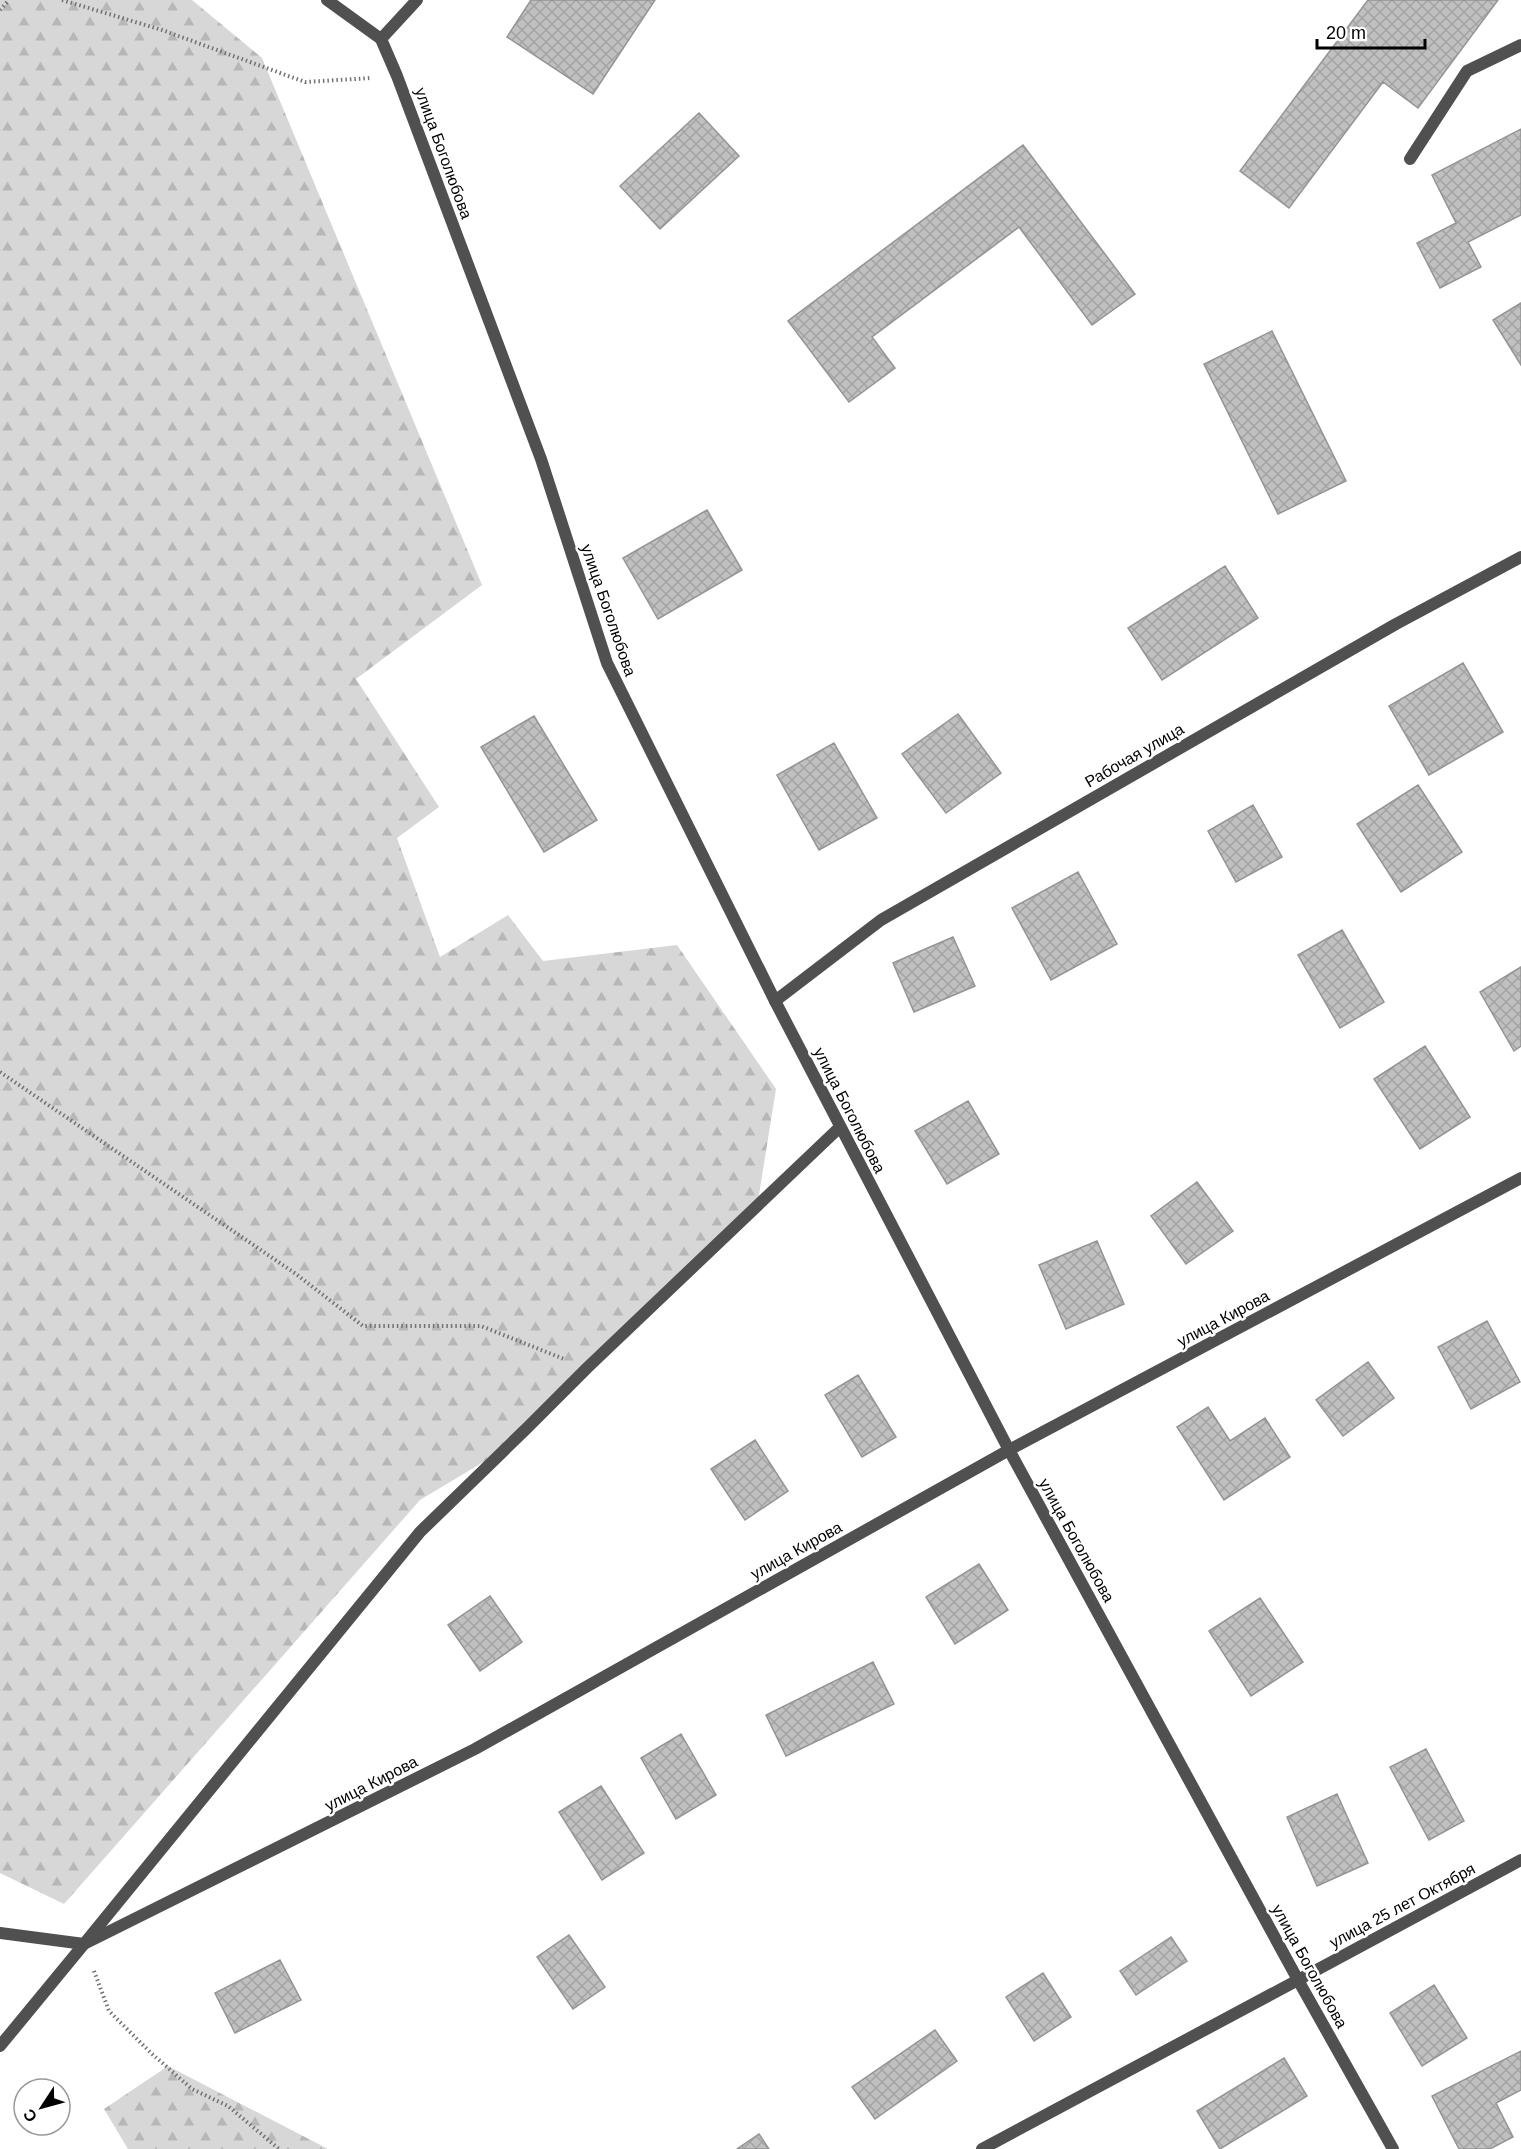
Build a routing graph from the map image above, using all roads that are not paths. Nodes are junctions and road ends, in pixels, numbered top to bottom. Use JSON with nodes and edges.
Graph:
{"nodes":[{"id":1,"x":327,"y":0,"type":"edge"},
{"id":2,"x":417,"y":0,"type":"edge"},
{"id":3,"x":381,"y":39,"type":"junction"},
{"id":4,"x":1521,"y":45,"type":"edge"},
{"id":5,"x":1410,"y":159,"type":"dead end"},
{"id":6,"x":1521,"y":557,"type":"edge"},
{"id":7,"x":776,"y":1002,"type":"junction"},
{"id":8,"x":840,"y":1126,"type":"junction"},
{"id":9,"x":1521,"y":1178,"type":"edge"},
{"id":10,"x":1009,"y":1450,"type":"junction"},
{"id":11,"x":1521,"y":1860,"type":"edge"},
{"id":12,"x":0,"y":1933,"type":"edge"},
{"id":13,"x":84,"y":1944,"type":"junction"},
{"id":14,"x":1298,"y":1980,"type":"junction"},
{"id":15,"x":0,"y":2046,"type":"edge"},
{"id":16,"x":982,"y":2149,"type":"edge"},
{"id":17,"x":1393,"y":2149,"type":"edge"}],
"edges":[{"from":1,"to":3,"type":"street"},
{"from":2,"to":3,"type":"street"},
{"from":3,"to":7,"type":"street","name":"улица Боголюбова"},
{"from":4,"to":5,"type":"street"},
{"from":6,"to":7,"type":"street","name":"Рабочая улица"},
{"from":7,"to":8,"type":"street","name":"улица Боголюбова"},
{"from":8,"to":10,"type":"street","name":"улица Боголюбова"},
{"from":8,"to":13,"type":"street"},
{"from":9,"to":10,"type":"street","name":"улица Кирова"},
{"from":10,"to":13,"type":"street","name":"улица Кирова"},
{"from":10,"to":14,"type":"street","name":"улица Боголюбова"},
{"from":11,"to":14,"type":"street","name":"улица 25 лет Октября"},
{"from":12,"to":13,"type":"street"},
{"from":13,"to":15,"type":"street"},
{"from":14,"to":16,"type":"street","name":"улица 25 лет Октября"},
{"from":14,"to":17,"type":"street","name":"улица Боголюбова"}]}
